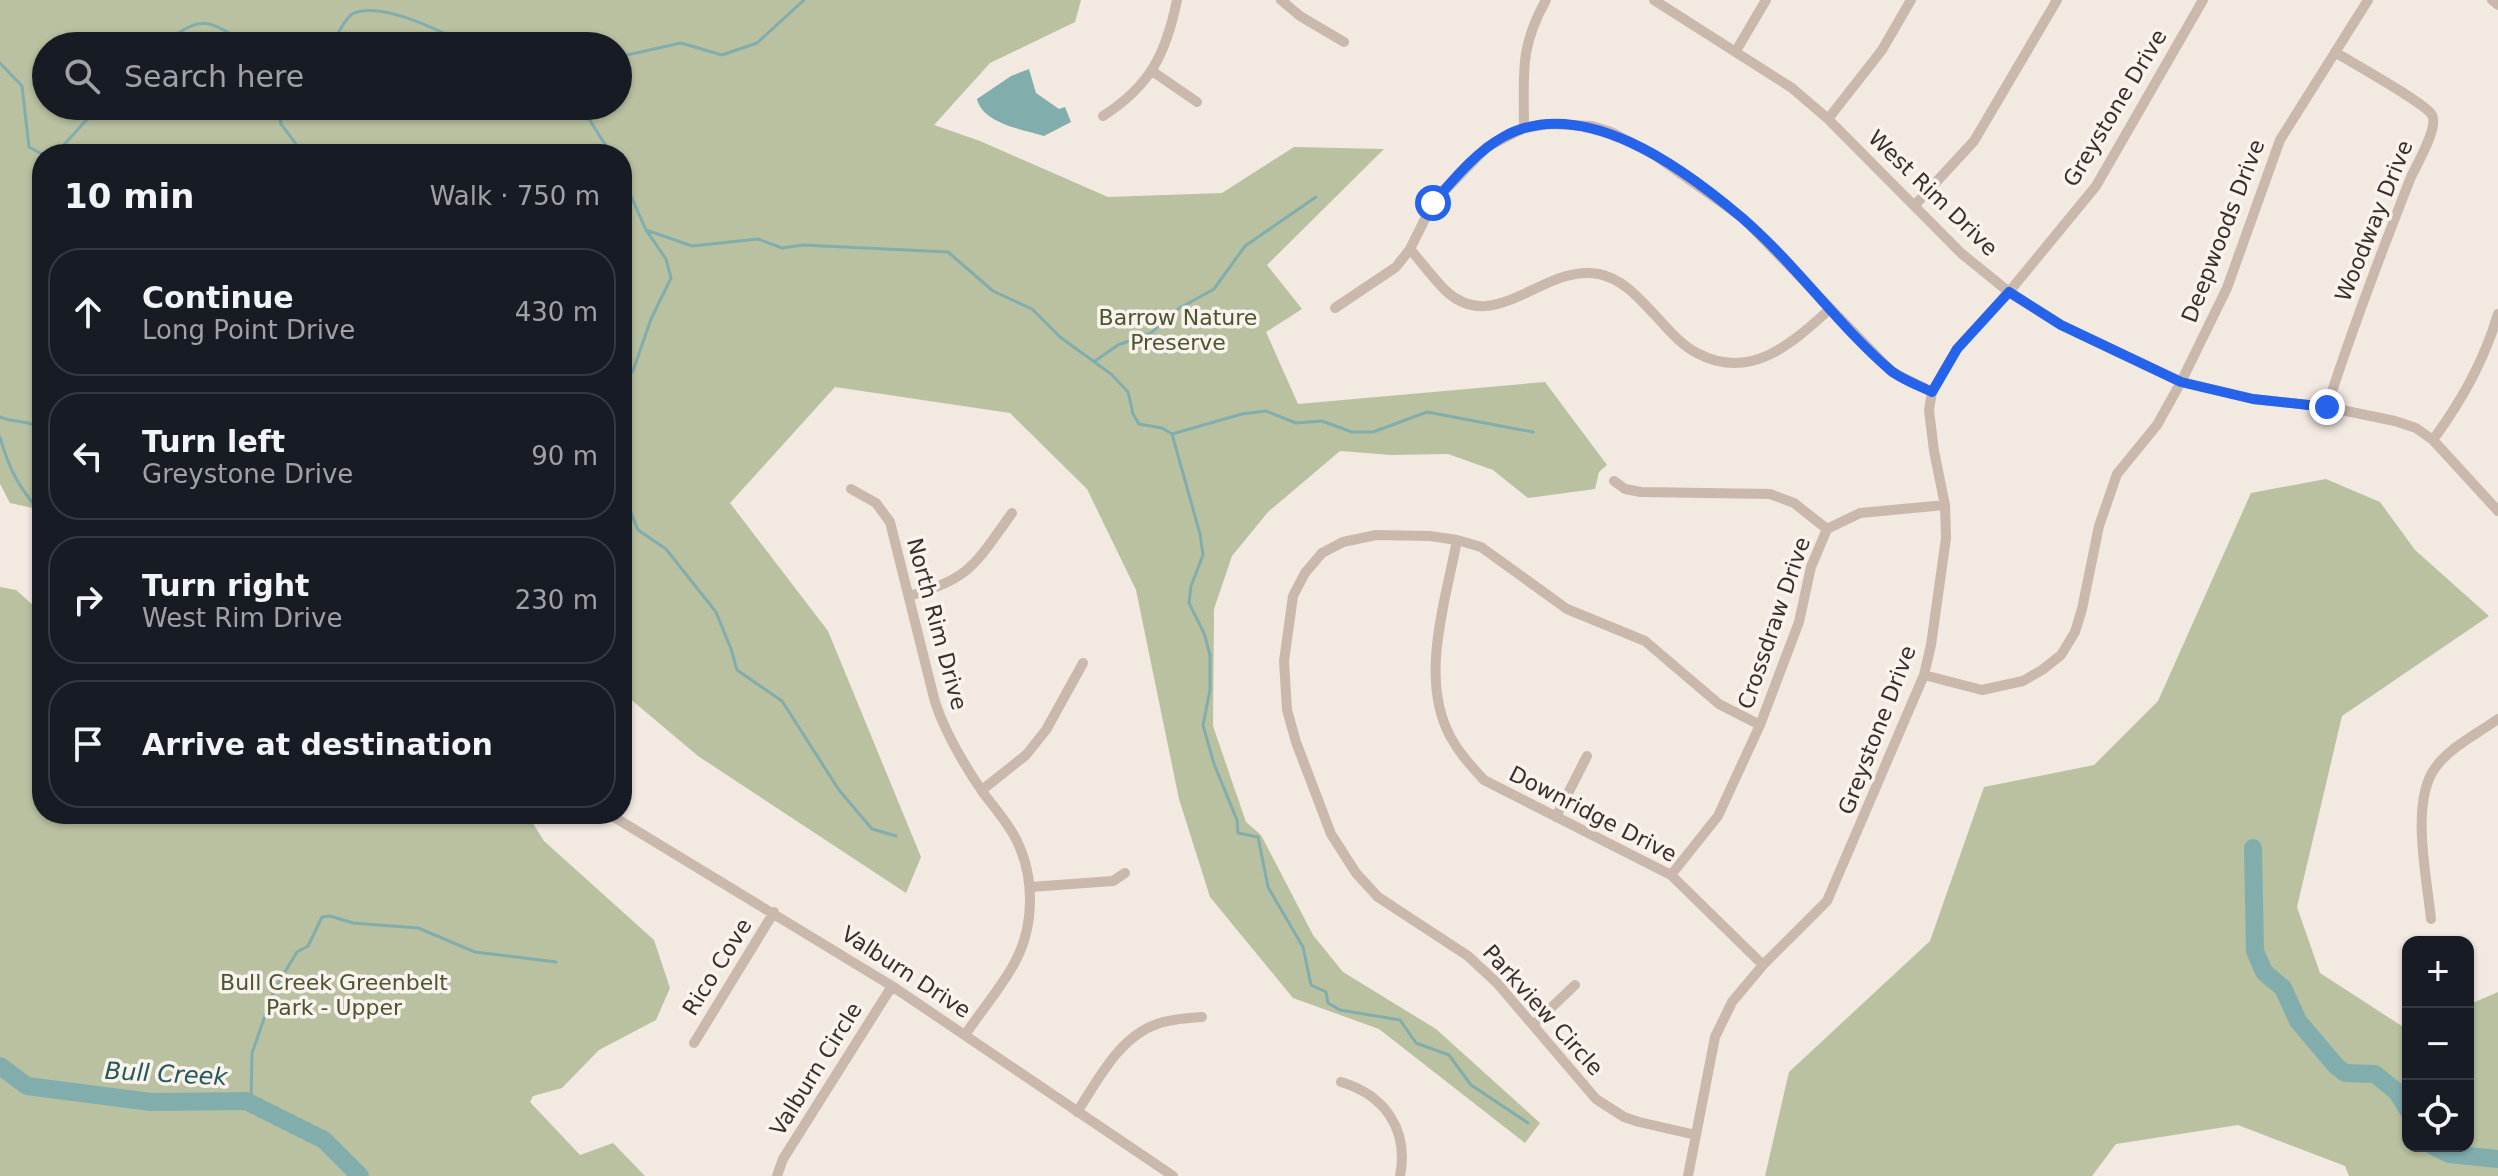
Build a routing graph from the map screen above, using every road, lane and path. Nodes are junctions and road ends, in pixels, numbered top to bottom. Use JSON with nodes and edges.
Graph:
{"nodes":[{"id":1,"x":1177,"y":0,"type":"edge"},
{"id":2,"x":1281,"y":0,"type":"edge"},
{"id":3,"x":1546,"y":0,"type":"edge"},
{"id":4,"x":1654,"y":0,"type":"edge"},
{"id":5,"x":1766,"y":0,"type":"edge"},
{"id":6,"x":1911,"y":0,"type":"edge"},
{"id":7,"x":2057,"y":0,"type":"edge"},
{"id":8,"x":2203,"y":0,"type":"edge"},
{"id":9,"x":2368,"y":0,"type":"edge"},
{"id":10,"x":2492,"y":0,"type":"edge"},
{"id":11,"x":2498,"y":5,"type":"edge"},
{"id":12,"x":1344,"y":42,"type":"dead end"},
{"id":13,"x":1736,"y":51,"type":"junction"},
{"id":14,"x":2335,"y":52,"type":"junction"},
{"id":15,"x":1152,"y":71,"type":"junction"},
{"id":16,"x":1197,"y":102,"type":"dead end"},
{"id":17,"x":1103,"y":116,"type":"dead end"},
{"id":18,"x":1828,"y":119,"type":"junction"},
{"id":19,"x":1524,"y":128,"type":"junction"},
{"id":20,"x":1915,"y":205,"type":"junction"},
{"id":21,"x":1410,"y":249,"type":"junction"},
{"id":22,"x":2009,"y":292,"type":"junction"},
{"id":23,"x":1335,"y":308,"type":"dead end"},
{"id":24,"x":1830,"y":309,"type":"junction"},
{"id":25,"x":2498,"y":314,"type":"edge"},
{"id":26,"x":2181,"y":382,"type":"junction"},
{"id":27,"x":1932,"y":392,"type":"junction"},
{"id":28,"x":2327,"y":407,"type":"junction"},
{"id":29,"x":2433,"y":440,"type":"junction"},
{"id":30,"x":1614,"y":481,"type":"dead end"},
{"id":31,"x":851,"y":489,"type":"dead end"},
{"id":32,"x":1945,"y":505,"type":"junction"},
{"id":33,"x":2498,"y":511,"type":"edge"},
{"id":34,"x":1012,"y":513,"type":"dead end"},
{"id":35,"x":1827,"y":529,"type":"junction"},
{"id":36,"x":1457,"y":540,"type":"junction"},
{"id":37,"x":909,"y":596,"type":"junction"},
{"id":38,"x":1083,"y":663,"type":"dead end"},
{"id":39,"x":1924,"y":675,"type":"junction"},
{"id":40,"x":2498,"y":719,"type":"edge"},
{"id":41,"x":1760,"y":725,"type":"junction"},
{"id":42,"x":1587,"y":756,"type":"dead end"},
{"id":43,"x":982,"y":790,"type":"junction"},
{"id":44,"x":1556,"y":817,"type":"junction"},
{"id":45,"x":626,"y":824,"type":"edge"},
{"id":46,"x":1125,"y":873,"type":"dead end"},
{"id":47,"x":1671,"y":875,"type":"junction"},
{"id":48,"x":1030,"y":887,"type":"junction"},
{"id":49,"x":774,"y":912,"type":"junction"},
{"id":50,"x":2431,"y":919,"type":"dead end"},
{"id":51,"x":1763,"y":965,"type":"junction"},
{"id":52,"x":1575,"y":985,"type":"dead end"},
{"id":53,"x":892,"y":986,"type":"junction"},
{"id":54,"x":1202,"y":1017,"type":"dead end"},
{"id":55,"x":1533,"y":1025,"type":"junction"},
{"id":56,"x":965,"y":1035,"type":"junction"},
{"id":57,"x":694,"y":1043,"type":"dead end"},
{"id":58,"x":1341,"y":1082,"type":"dead end"},
{"id":59,"x":1077,"y":1112,"type":"junction"},
{"id":60,"x":1696,"y":1135,"type":"junction"},
{"id":61,"x":1166,"y":1174,"type":"edge"},
{"id":62,"x":777,"y":1176,"type":"edge"},
{"id":63,"x":1400,"y":1176,"type":"edge"},
{"id":64,"x":1688,"y":1176,"type":"edge"}],
"edges":[{"from":1,"to":15,"type":"street"},
{"from":2,"to":12,"type":"street"},
{"from":3,"to":19,"type":"street"},
{"from":4,"to":13,"type":"street","name":"West Rim Drive"},
{"from":5,"to":13,"type":"street"},
{"from":6,"to":18,"type":"street"},
{"from":7,"to":20,"type":"street"},
{"from":8,"to":22,"type":"street","name":"Greystone Drive"},
{"from":9,"to":14,"type":"street","name":"Deepwoods Drive"},
{"from":10,"to":11,"type":"street"},
{"from":13,"to":18,"type":"street","name":"West Rim Drive"},
{"from":14,"to":26,"type":"street","name":"Deepwoods Drive"},
{"from":14,"to":28,"type":"street","name":"Woodway Drive"},
{"from":15,"to":16,"type":"street"},
{"from":15,"to":17,"type":"street"},
{"from":18,"to":20,"type":"street","name":"West Rim Drive"},
{"from":19,"to":21,"type":"street"},
{"from":19,"to":24,"type":"street"},
{"from":20,"to":22,"type":"street","name":"West Rim Drive"},
{"from":21,"to":23,"type":"street"},
{"from":21,"to":24,"type":"street"},
{"from":22,"to":26,"type":"street","name":"West Rim Drive"},
{"from":22,"to":27,"type":"street","name":"Greystone Drive"},
{"from":24,"to":27,"type":"street"},
{"from":25,"to":29,"type":"street"},
{"from":26,"to":28,"type":"street","name":"West Rim Drive"},
{"from":26,"to":39,"type":"street","name":"Deepwoods Drive"},
{"from":27,"to":32,"type":"street","name":"Greystone Drive"},
{"from":28,"to":29,"type":"street","name":"West Rim Drive"},
{"from":29,"to":33,"type":"street","name":"West Rim Drive"},
{"from":30,"to":35,"type":"street"},
{"from":31,"to":37,"type":"street","name":"North Rim Drive"},
{"from":32,"to":35,"type":"street","name":"Crossdraw Drive"},
{"from":32,"to":39,"type":"street","name":"Greystone Drive"},
{"from":34,"to":37,"type":"street"},
{"from":35,"to":41,"type":"street","name":"Crossdraw Drive"},
{"from":36,"to":41,"type":"street","name":"Parkview Circle"},
{"from":36,"to":44,"type":"street","name":"Downridge Drive"},
{"from":36,"to":55,"type":"street","name":"Parkview Circle"},
{"from":37,"to":43,"type":"street","name":"North Rim Drive"},
{"from":38,"to":43,"type":"street"},
{"from":39,"to":51,"type":"street","name":"Greystone Drive"},
{"from":40,"to":50,"type":"street"},
{"from":41,"to":47,"type":"street","name":"Crossdraw Drive"},
{"from":42,"to":44,"type":"street"},
{"from":43,"to":48,"type":"street","name":"North Rim Drive"},
{"from":44,"to":47,"type":"street","name":"Downridge Drive"},
{"from":45,"to":49,"type":"street","name":"Valburn Drive"},
{"from":46,"to":48,"type":"street"},
{"from":47,"to":51,"type":"street","name":"Downridge Drive"},
{"from":48,"to":56,"type":"street","name":"North Rim Drive"},
{"from":49,"to":53,"type":"street","name":"Valburn Drive"},
{"from":49,"to":57,"type":"street","name":"Rico Cove"},
{"from":51,"to":60,"type":"street","name":"Greystone Drive"},
{"from":52,"to":55,"type":"street"},
{"from":53,"to":56,"type":"street","name":"Valburn Drive"},
{"from":53,"to":62,"type":"street","name":"Valburn Circle"},
{"from":54,"to":59,"type":"street"},
{"from":55,"to":60,"type":"street","name":"Parkview Circle"},
{"from":56,"to":59,"type":"street","name":"Valburn Drive"},
{"from":58,"to":63,"type":"street"},
{"from":59,"to":61,"type":"street","name":"Valburn Drive"},
{"from":60,"to":64,"type":"street","name":"Greystone Drive"}]}
